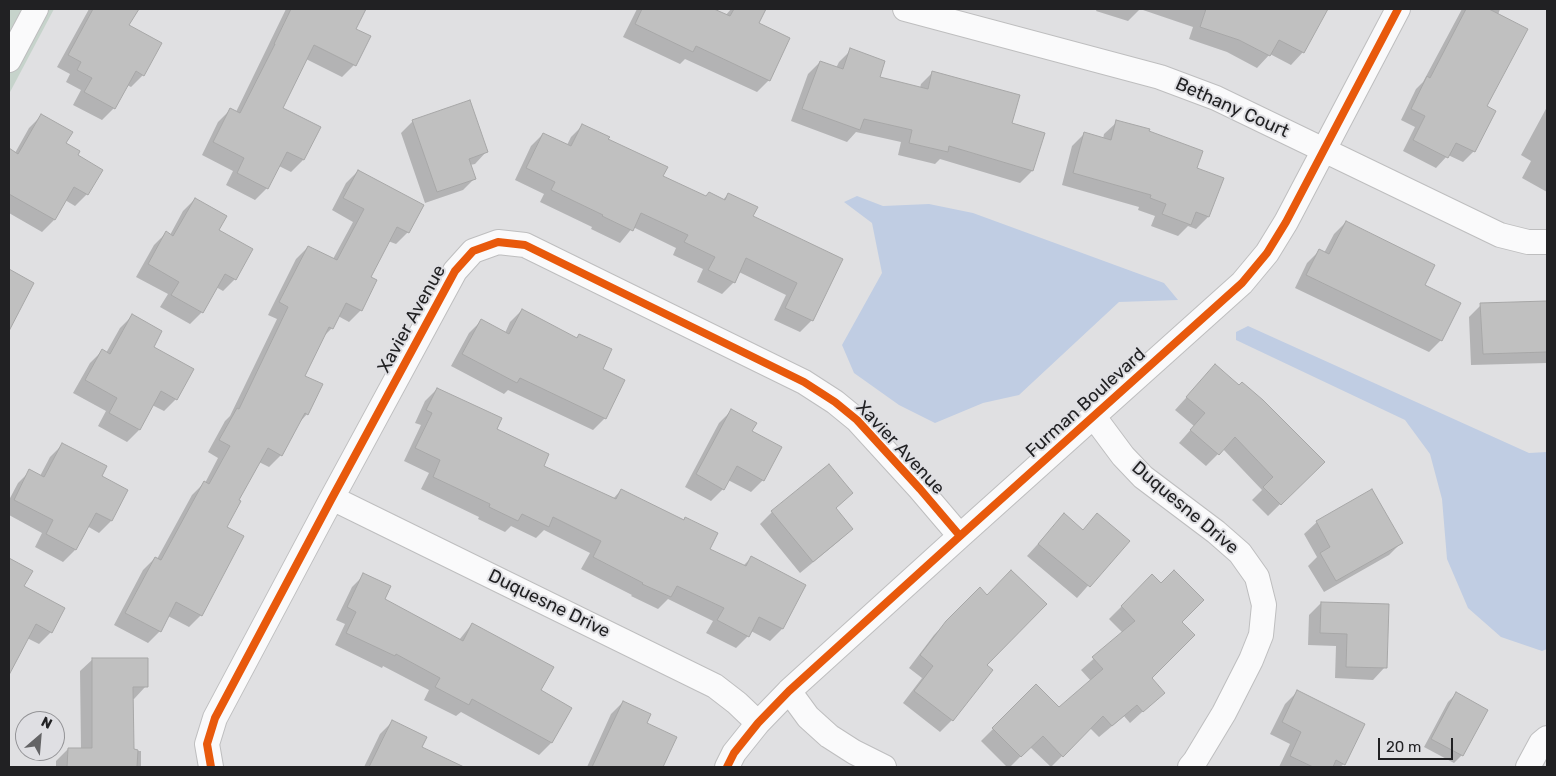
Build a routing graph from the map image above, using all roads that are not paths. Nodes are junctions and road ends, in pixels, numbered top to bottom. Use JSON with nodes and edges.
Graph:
{"nodes":[{"id":1,"x":36,"y":9,"type":"edge"},
{"id":2,"x":905,"y":9,"type":"edge"},
{"id":3,"x":1398,"y":9,"type":"edge"},
{"id":4,"x":9,"y":60,"type":"edge"},
{"id":5,"x":1325,"y":150,"type":"junction"},
{"id":6,"x":1546,"y":242,"type":"edge"},
{"id":7,"x":1094,"y":417,"type":"junction"},
{"id":8,"x":332,"y":498,"type":"junction"},
{"id":9,"x":960,"y":536,"type":"junction"},
{"id":10,"x":789,"y":692,"type":"junction"},
{"id":11,"x":758,"y":723,"type":"junction"},
{"id":12,"x":1547,"y":738,"type":"edge"},
{"id":13,"x":212,"y":767,"type":"edge"},
{"id":14,"x":727,"y":767,"type":"edge"},
{"id":15,"x":884,"y":767,"type":"edge"},
{"id":16,"x":1190,"y":767,"type":"edge"},
{"id":17,"x":1528,"y":767,"type":"edge"}],
"edges":[{"from":1,"to":4,"type":"street"},
{"from":2,"to":5,"type":"street","name":"Bethany Court"},
{"from":3,"to":5,"type":"street","name":"Furman Boulevard"},
{"from":5,"to":6,"type":"street","name":"Bethany Court"},
{"from":5,"to":7,"type":"street","name":"Furman Boulevard"},
{"from":7,"to":9,"type":"street","name":"Furman Boulevard"},
{"from":7,"to":16,"type":"street","name":"Duquesne Drive"},
{"from":8,"to":9,"type":"street","name":"Xavier Avenue"},
{"from":8,"to":11,"type":"street","name":"Duquesne Drive"},
{"from":8,"to":13,"type":"street","name":"Xavier Avenue"},
{"from":9,"to":10,"type":"street","name":"Furman Boulevard"},
{"from":10,"to":11,"type":"street","name":"Furman Boulevard"},
{"from":10,"to":15,"type":"street"},
{"from":11,"to":14,"type":"street","name":"Furman Boulevard"},
{"from":12,"to":17,"type":"street"}]}
